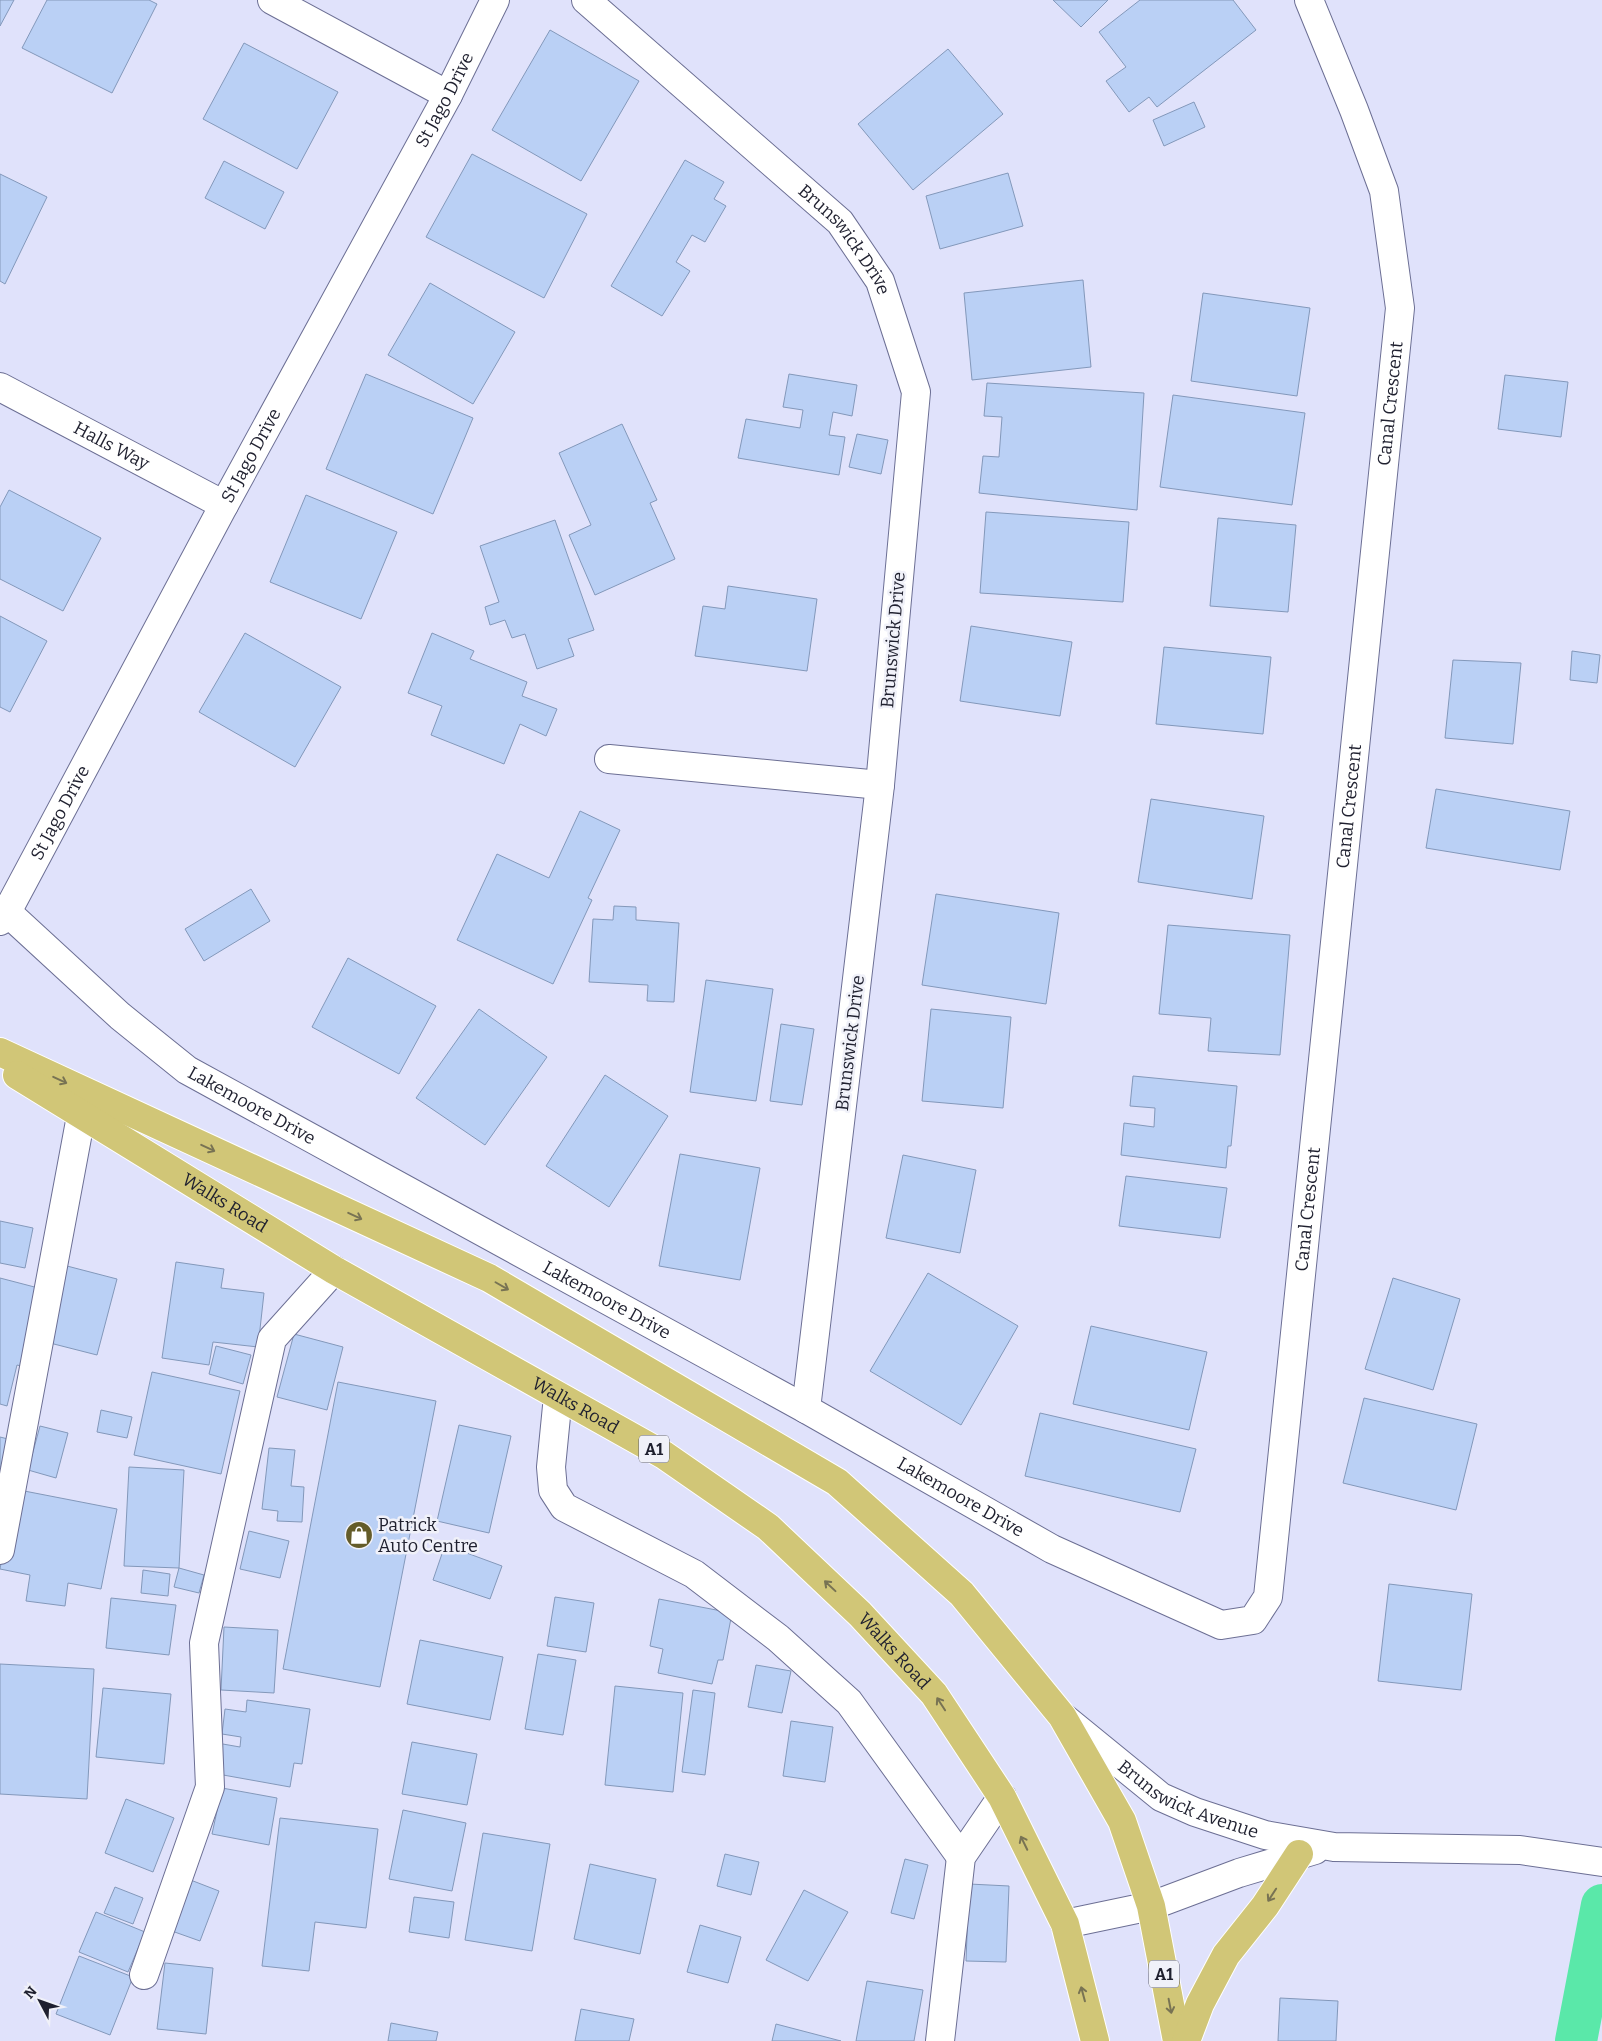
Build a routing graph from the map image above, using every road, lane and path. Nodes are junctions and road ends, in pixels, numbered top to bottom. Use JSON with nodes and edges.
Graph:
{"nodes":[{"id":1,"x":272,"y":0,"type":"edge"},
{"id":2,"x":495,"y":0,"type":"edge"},
{"id":3,"x":586,"y":0,"type":"edge"},
{"id":4,"x":1309,"y":0,"type":"edge"},
{"id":5,"x":448,"y":94,"type":"junction"},
{"id":6,"x":0,"y":387,"type":"edge"},
{"id":7,"x":224,"y":505,"type":"junction"},
{"id":8,"x":609,"y":759,"type":"dead end"},
{"id":9,"x":880,"y":785,"type":"junction"},
{"id":10,"x":2,"y":914,"type":"edge"},
{"id":11,"x":0,"y":1052,"type":"edge"},
{"id":12,"x":0,"y":1065,"type":"edge"},
{"id":13,"x":80,"y":1116,"type":"junction"},
{"id":14,"x":334,"y":1270,"type":"junction"},
{"id":15,"x":558,"y":1396,"type":"junction"},
{"id":16,"x":806,"y":1409,"type":"junction"},
{"id":17,"x":0,"y":1550,"type":"edge"},
{"id":18,"x":1253,"y":1620,"type":"joint"},
{"id":19,"x":1062,"y":1716,"type":"junction"},
{"id":20,"x":1002,"y":1798,"type":"junction"},
{"id":21,"x":1334,"y":1847,"type":"junction"},
{"id":22,"x":1299,"y":1854,"type":"junction"},
{"id":23,"x":961,"y":1857,"type":"junction"},
{"id":24,"x":1602,"y":1862,"type":"edge"},
{"id":25,"x":1151,"y":1906,"type":"junction"},
{"id":26,"x":1065,"y":1924,"type":"junction"},
{"id":27,"x":144,"y":1976,"type":"dead end"},
{"id":28,"x":940,"y":2041,"type":"edge"},
{"id":29,"x":1095,"y":2041,"type":"edge"},
{"id":30,"x":1177,"y":2041,"type":"edge"},
{"id":31,"x":1186,"y":2041,"type":"edge"}],
"edges":[{"from":1,"to":5,"type":"street"},
{"from":2,"to":5,"type":"street","name":"St Jago Drive"},
{"from":3,"to":9,"type":"street","name":"Brunswick Drive"},
{"from":4,"to":18,"type":"street","name":"Canal Crescent"},
{"from":5,"to":7,"type":"street","name":"St Jago Drive"},
{"from":6,"to":7,"type":"street","name":"Halls Way"},
{"from":7,"to":10,"type":"street","name":"St Jago Drive"},
{"from":8,"to":9,"type":"street"},
{"from":9,"to":16,"type":"street","name":"Brunswick Drive"},
{"from":10,"to":16,"type":"street","name":"Lakemoore Drive"},
{"from":11,"to":19,"type":"main road","number":"A1","one_way":true},
{"from":12,"to":13,"type":"main road","name":"Walks Road","number":"A1"},
{"from":13,"to":14,"type":"main road","name":"Walks Road","number":"A1"},
{"from":13,"to":17,"type":"street"},
{"from":14,"to":15,"type":"main road","name":"Walks Road","number":"A1"},
{"from":14,"to":27,"type":"street"},
{"from":20,"to":15,"type":"main road","name":"Walks Road","number":"A1","one_way":true},
{"from":15,"to":23,"type":"street"},
{"from":16,"to":18,"type":"street","name":"Lakemoore Drive"},
{"from":19,"to":21,"type":"street","name":"Brunswick Avenue"},
{"from":19,"to":25,"type":"main road","number":"A1"},
{"from":20,"to":23,"type":"street"},
{"from":26,"to":20,"type":"main road","name":"Walks Road","number":"A1","one_way":true},
{"from":21,"to":22,"type":"street","name":"Brunswick Avenue"},
{"from":21,"to":24,"type":"street","name":"Brunswick Avenue"},
{"from":22,"to":25,"type":"street","name":"Brunswick Avenue"},
{"from":22,"to":31,"type":"main road","one_way":true},
{"from":23,"to":28,"type":"street"},
{"from":25,"to":26,"type":"street","name":"Brunswick Avenue"},
{"from":25,"to":30,"type":"main road","number":"A1","one_way":true},
{"from":29,"to":26,"type":"main road","name":"Walks Road","number":"A1","one_way":true}]}
